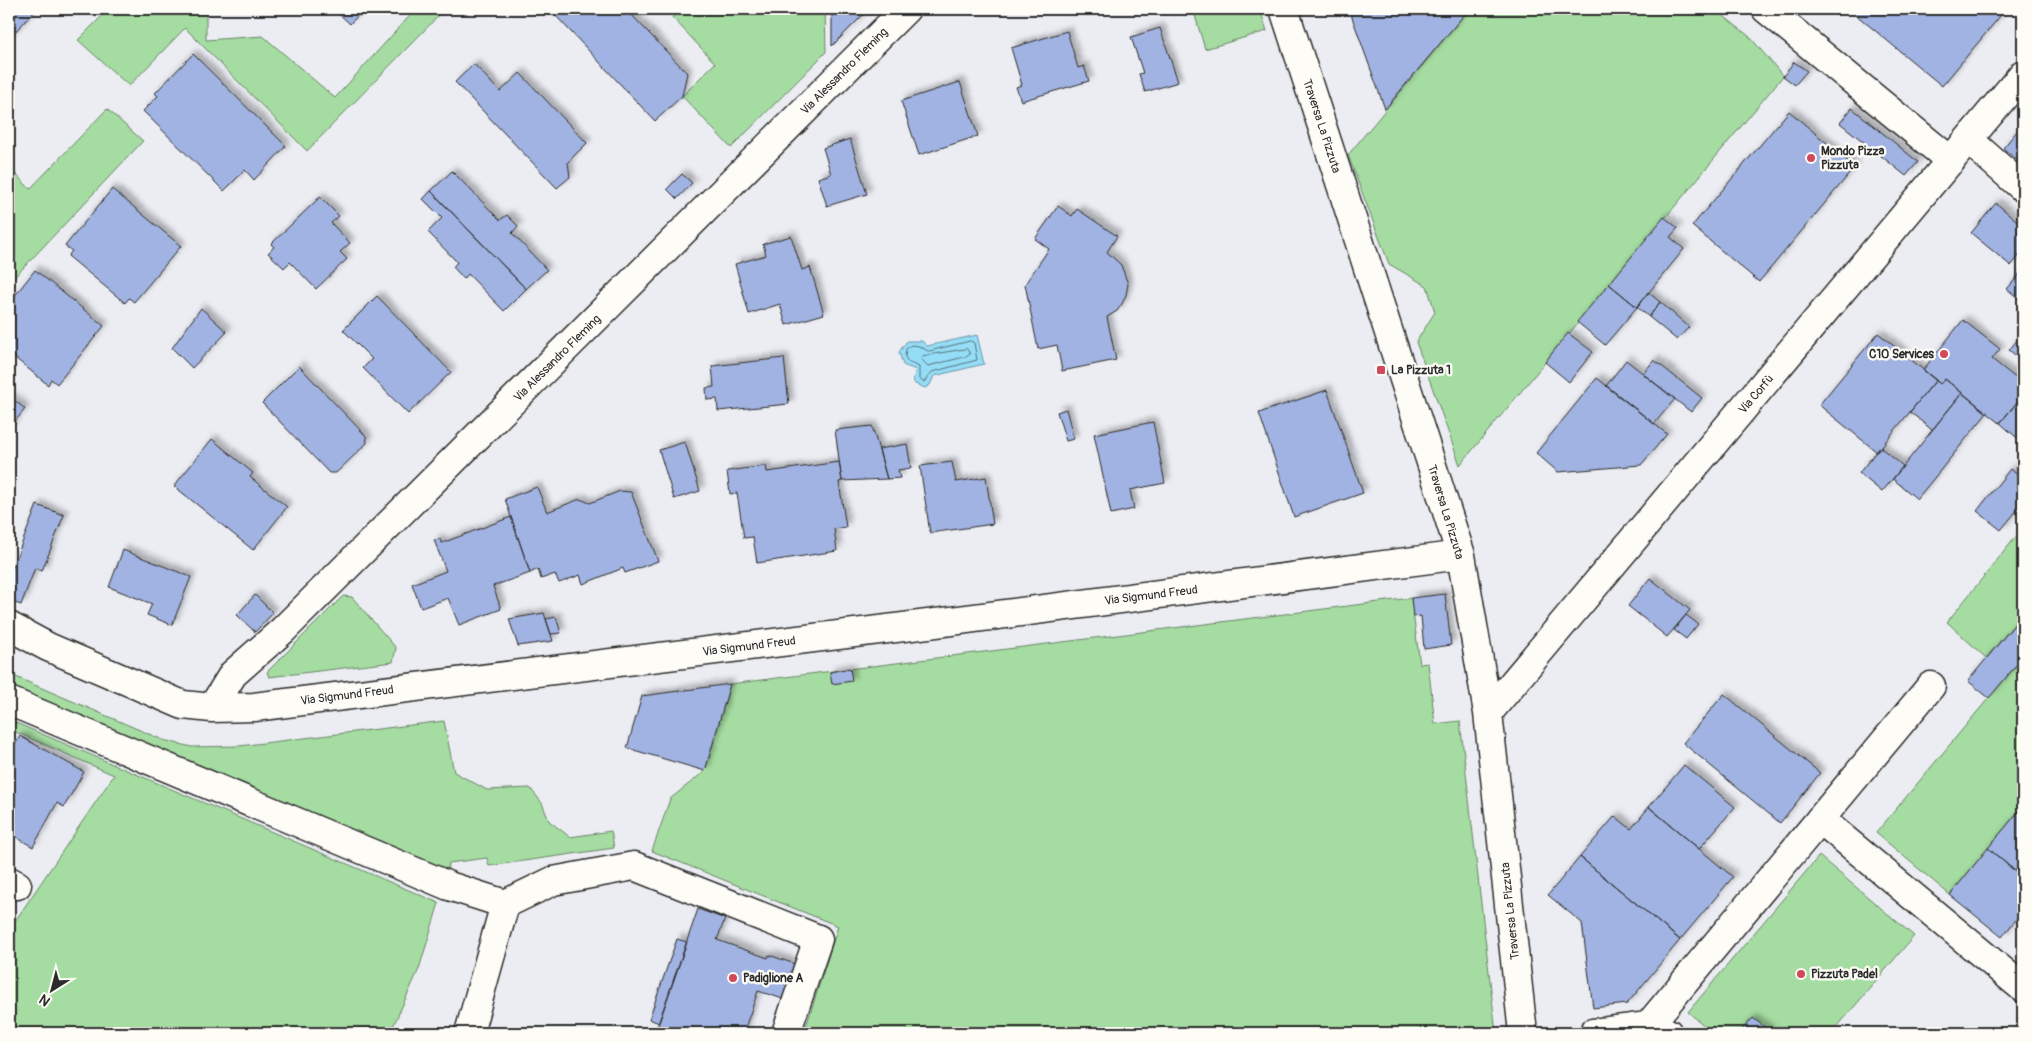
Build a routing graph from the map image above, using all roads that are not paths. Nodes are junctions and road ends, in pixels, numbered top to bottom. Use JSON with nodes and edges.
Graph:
{"nodes":[{"id":1,"x":906,"y":9,"type":"edge"},
{"id":2,"x":1284,"y":9,"type":"edge"},
{"id":3,"x":1766,"y":9,"type":"edge"},
{"id":4,"x":2023,"y":74,"type":"edge"},
{"id":5,"x":1969,"y":140,"type":"junction"},
{"id":6,"x":1951,"y":161,"type":"junction"},
{"id":7,"x":2023,"y":188,"type":"edge"},
{"id":8,"x":1460,"y":555,"type":"junction"},
{"id":9,"x":9,"y":626,"type":"edge"},
{"id":10,"x":9,"y":634,"type":"edge"},
{"id":11,"x":48,"y":647,"type":"junction"},
{"id":12,"x":1931,"y":686,"type":"dead end"},
{"id":13,"x":9,"y":701,"type":"edge"},
{"id":14,"x":212,"y":708,"type":"junction"},
{"id":15,"x":1488,"y":713,"type":"junction"},
{"id":16,"x":1820,"y":819,"type":"junction"},
{"id":17,"x":505,"y":904,"type":"junction"},
{"id":18,"x":2023,"y":988,"type":"edge"},
{"id":19,"x":1658,"y":1030,"type":"edge"},
{"id":20,"x":469,"y":1033,"type":"edge"},
{"id":21,"x":786,"y":1033,"type":"edge"},
{"id":22,"x":1523,"y":1033,"type":"edge"},
{"id":23,"x":1592,"y":1033,"type":"edge"}],
"edges":[{"from":1,"to":14,"type":"street","name":"Via Alessandro Fleming"},
{"from":2,"to":8,"type":"street","name":"Traversa La Pizzuta"},
{"from":3,"to":6,"type":"street"},
{"from":4,"to":5,"type":"street","name":"Via Corfù"},
{"from":5,"to":6,"type":"street","name":"Via Corfù"},
{"from":5,"to":7,"type":"street"},
{"from":6,"to":15,"type":"street","name":"Via Corfù"},
{"from":8,"to":14,"type":"street","name":"Via Sigmund Freud"},
{"from":8,"to":15,"type":"street","name":"Traversa La Pizzuta"},
{"from":9,"to":11,"type":"street"},
{"from":10,"to":11,"type":"street"},
{"from":11,"to":14,"type":"street","name":"Via Sigmund Freud"},
{"from":12,"to":16,"type":"street"},
{"from":13,"to":17,"type":"street"},
{"from":15,"to":22,"type":"street","name":"Traversa La Pizzuta"},
{"from":16,"to":18,"type":"street"},
{"from":16,"to":19,"type":"street"},
{"from":17,"to":20,"type":"street"},
{"from":17,"to":21,"type":"street"},
{"from":19,"to":23,"type":"street"}]}
